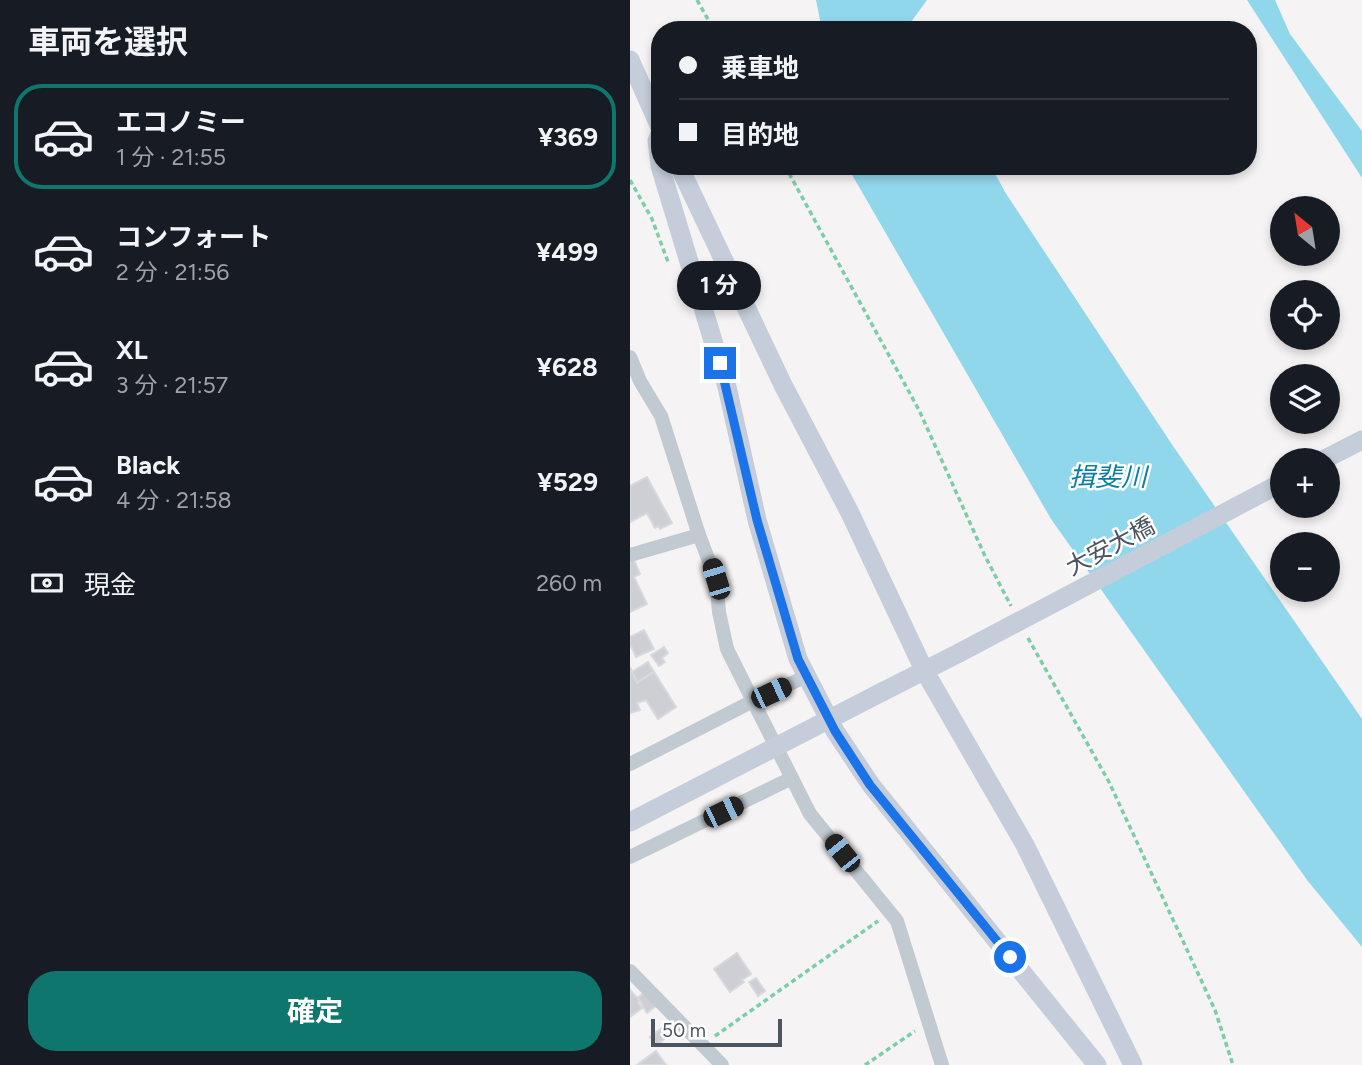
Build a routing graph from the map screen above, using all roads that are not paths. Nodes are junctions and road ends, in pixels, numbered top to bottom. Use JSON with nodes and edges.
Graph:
{"nodes":[{"id":1,"x":630,"y":60,"type":"edge"},
{"id":2,"x":651,"y":107,"type":"edge"},
{"id":3,"x":663,"y":175,"type":"edge"},
{"id":4,"x":683,"y":175,"type":"edge"},
{"id":5,"x":630,"y":357,"type":"edge"},
{"id":6,"x":1362,"y":440,"type":"edge"},
{"id":7,"x":1340,"y":451,"type":"edge"},
{"id":8,"x":1270,"y":489,"type":"edge"},
{"id":9,"x":699,"y":535,"type":"junction"},
{"id":10,"x":630,"y":555,"type":"edge"},
{"id":11,"x":924,"y":670,"type":"junction"},
{"id":12,"x":807,"y":676,"type":"junction"},
{"id":13,"x":752,"y":701,"type":"junction"},
{"id":14,"x":630,"y":764,"type":"edge"},
{"id":15,"x":792,"y":778,"type":"junction"},
{"id":16,"x":630,"y":822,"type":"edge"},
{"id":17,"x":630,"y":857,"type":"edge"},
{"id":18,"x":630,"y":971,"type":"edge"},
{"id":19,"x":722,"y":1065,"type":"edge"},
{"id":20,"x":942,"y":1065,"type":"edge"},
{"id":21,"x":1097,"y":1065,"type":"edge"},
{"id":22,"x":1133,"y":1065,"type":"edge"}],
"edges":[{"from":1,"to":2,"type":"main road"},
{"from":3,"to":12,"type":"main road"},
{"from":4,"to":11,"type":"main road"},
{"from":5,"to":9,"type":"street"},
{"from":6,"to":7,"type":"main road"},
{"from":8,"to":11,"type":"main road","name":"大安大橋","bridge":true},
{"from":9,"to":10,"type":"street"},
{"from":9,"to":13,"type":"street"},
{"from":11,"to":16,"type":"main road","name":"大安大橋","bridge":true},
{"from":11,"to":22,"type":"main road"},
{"from":12,"to":13,"type":"street"},
{"from":12,"to":21,"type":"main road"},
{"from":13,"to":14,"type":"street"},
{"from":13,"to":15,"type":"street"},
{"from":15,"to":17,"type":"street"},
{"from":15,"to":20,"type":"street"},
{"from":18,"to":19,"type":"street"}]}
